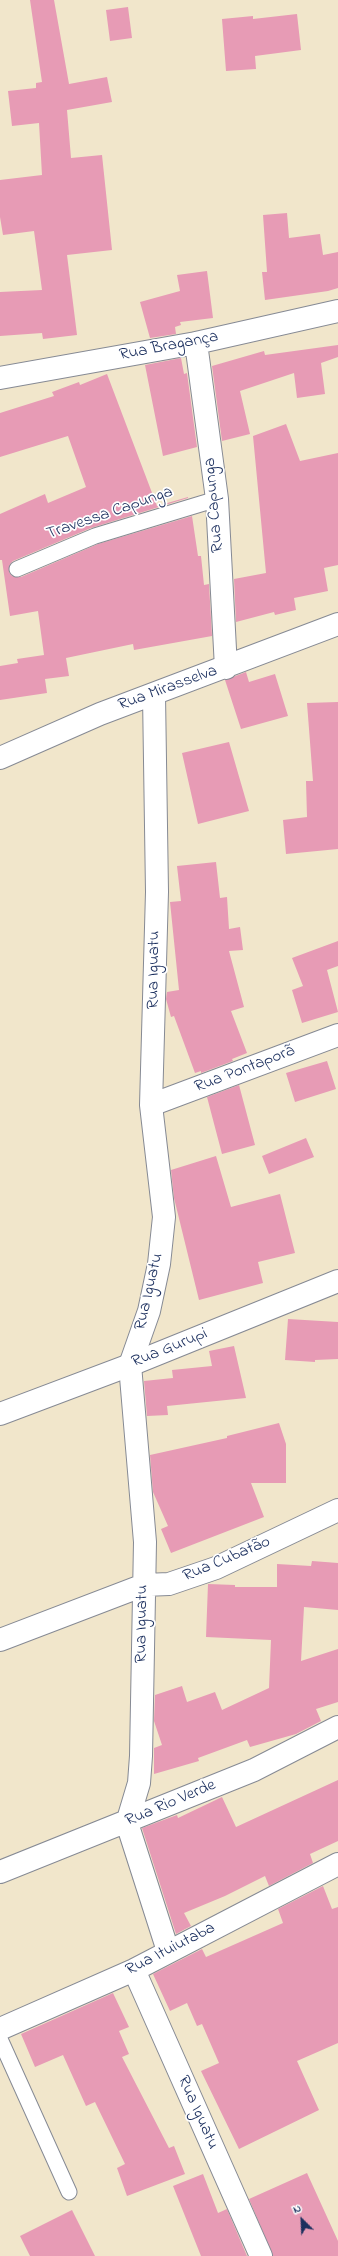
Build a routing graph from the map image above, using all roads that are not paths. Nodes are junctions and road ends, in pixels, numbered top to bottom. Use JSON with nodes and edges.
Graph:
{"nodes":[{"id":1,"x":338,"y":311,"type":"edge"},
{"id":2,"x":196,"y":343,"type":"junction"},
{"id":3,"x":0,"y":378,"type":"edge"},
{"id":4,"x":217,"y":499,"type":"junction"},
{"id":5,"x":17,"y":569,"type":"dead end"},
{"id":6,"x":338,"y":624,"type":"edge"},
{"id":7,"x":226,"y":668,"type":"junction"},
{"id":8,"x":154,"y":695,"type":"junction"},
{"id":9,"x":0,"y":758,"type":"edge"},
{"id":10,"x":338,"y":1035,"type":"edge"},
{"id":11,"x":151,"y":1105,"type":"junction"},
{"id":12,"x":338,"y":1281,"type":"edge"},
{"id":13,"x":130,"y":1365,"type":"junction"},
{"id":14,"x":0,"y":1414,"type":"edge"},
{"id":15,"x":338,"y":1510,"type":"edge"},
{"id":16,"x":144,"y":1585,"type":"junction"},
{"id":17,"x":0,"y":1640,"type":"edge"},
{"id":18,"x":338,"y":1728,"type":"edge"},
{"id":19,"x":127,"y":1823,"type":"junction"},
{"id":20,"x":338,"y":1864,"type":"edge"},
{"id":21,"x":0,"y":1872,"type":"edge"},
{"id":22,"x":168,"y":1951,"type":"junction"},
{"id":23,"x":134,"y":1970,"type":"junction"},
{"id":24,"x":0,"y":2029,"type":"edge"},
{"id":25,"x":0,"y":2039,"type":"edge"},
{"id":26,"x":69,"y":2192,"type":"dead end"},
{"id":27,"x":261,"y":2256,"type":"edge"}],
"edges":[{"from":1,"to":2,"type":"street","name":"Rua Bragança"},
{"from":2,"to":3,"type":"street","name":"Rua Bragança"},
{"from":2,"to":4,"type":"street","name":"Rua Capunga"},
{"from":4,"to":5,"type":"lane","name":"Travessa Capunga"},
{"from":4,"to":7,"type":"street","name":"Rua Capunga"},
{"from":6,"to":7,"type":"street","name":"Rua Mirasselva"},
{"from":7,"to":8,"type":"street","name":"Rua Mirasselva"},
{"from":8,"to":9,"type":"street","name":"Rua Mirasselva"},
{"from":8,"to":11,"type":"street","name":"Rua Iguatu"},
{"from":10,"to":11,"type":"street","name":"Rua Pontaporã"},
{"from":11,"to":13,"type":"street","name":"Rua Iguatu"},
{"from":12,"to":13,"type":"street","name":"Rua Gurupi"},
{"from":13,"to":14,"type":"street","name":"Rua Gurupi"},
{"from":13,"to":16,"type":"street","name":"Rua Iguatu"},
{"from":15,"to":16,"type":"street","name":"Rua Cubatão"},
{"from":16,"to":17,"type":"street","name":"Rua Cubatão"},
{"from":16,"to":19,"type":"street","name":"Rua Iguatu"},
{"from":18,"to":19,"type":"street","name":"Rua Rio Verde"},
{"from":19,"to":21,"type":"street","name":"Rua Rio Verde"},
{"from":19,"to":22,"type":"street"},
{"from":20,"to":22,"type":"street","name":"Rua Ituiutaba"},
{"from":22,"to":23,"type":"street","name":"Rua Ituiutaba"},
{"from":23,"to":24,"type":"street","name":"Rua Ituiutaba"},
{"from":23,"to":27,"type":"street","name":"Rua Iguatu"},
{"from":25,"to":26,"type":"lane"}]}
